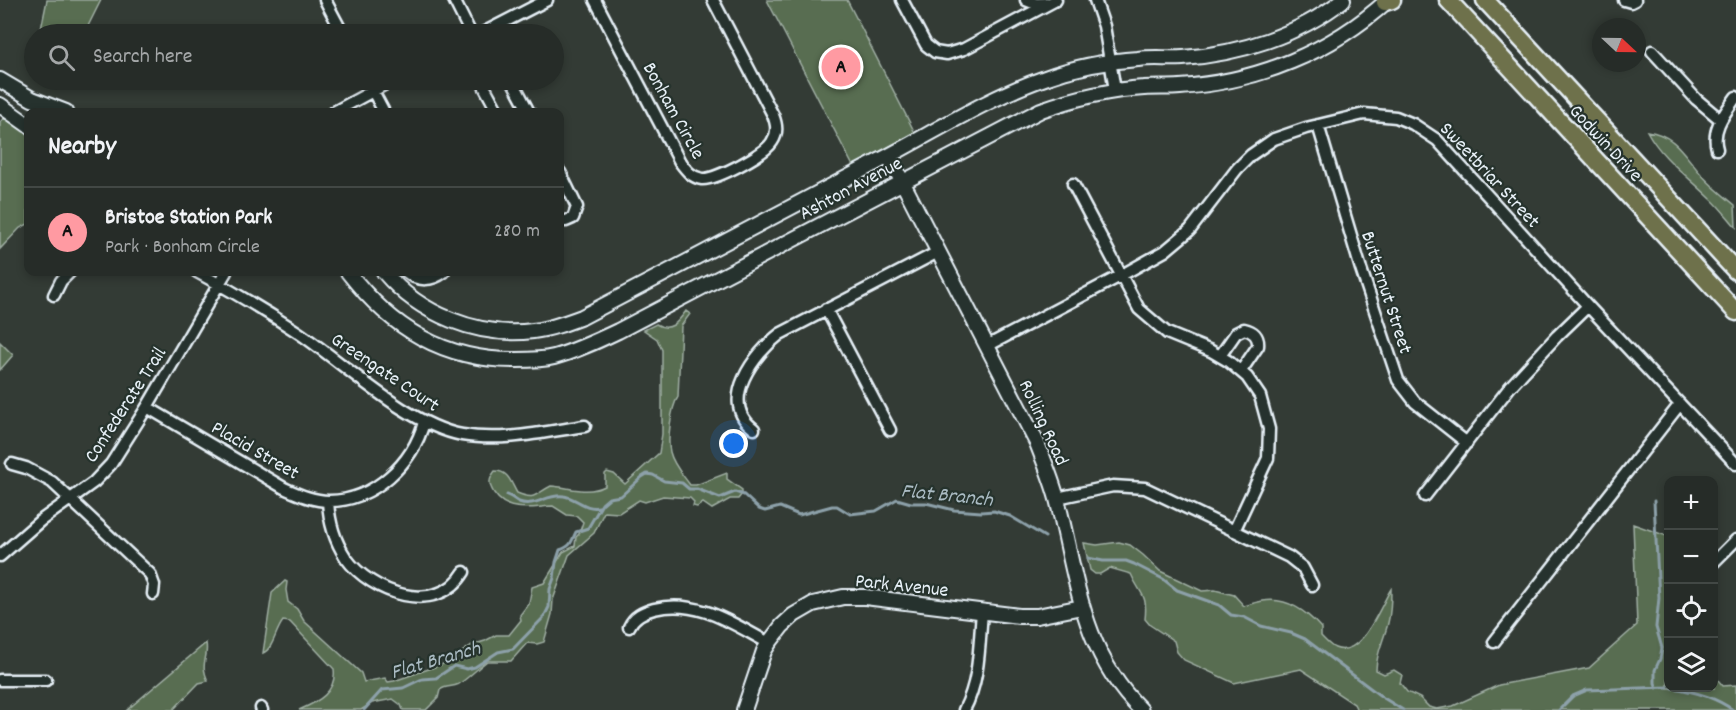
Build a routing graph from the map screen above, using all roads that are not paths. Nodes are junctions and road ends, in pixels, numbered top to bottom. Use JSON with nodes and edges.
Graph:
{"nodes":[{"id":1,"x":325,"y":0,"type":"edge"},
{"id":2,"x":454,"y":0,"type":"edge"},
{"id":3,"x":547,"y":0,"type":"edge"},
{"id":4,"x":596,"y":0,"type":"edge"},
{"id":5,"x":713,"y":0,"type":"edge"},
{"id":6,"x":902,"y":0,"type":"edge"},
{"id":7,"x":1026,"y":0,"type":"edge"},
{"id":8,"x":1095,"y":0,"type":"edge"},
{"id":9,"x":1343,"y":0,"type":"edge"},
{"id":10,"x":1432,"y":0,"type":"edge"},
{"id":11,"x":1448,"y":0,"type":"edge"},
{"id":12,"x":1624,"y":0,"type":"edge"},
{"id":13,"x":1635,"y":0,"type":"edge"},
{"id":14,"x":1053,"y":1,"type":"edge"},
{"id":15,"x":1389,"y":1,"type":"edge"},
{"id":16,"x":1487,"y":1,"type":"edge"},
{"id":17,"x":1468,"y":22,"type":"junction"},
{"id":18,"x":338,"y":24,"type":"edge"},
{"id":19,"x":466,"y":24,"type":"edge"},
{"id":20,"x":500,"y":24,"type":"edge"},
{"id":21,"x":1652,"y":51,"type":"dead end"},
{"id":22,"x":1110,"y":62,"type":"junction"},
{"id":23,"x":0,"y":80,"type":"edge"},
{"id":24,"x":372,"y":90,"type":"joint"},
{"id":25,"x":486,"y":90,"type":"edge"},
{"id":26,"x":517,"y":90,"type":"edge"},
{"id":27,"x":1115,"y":90,"type":"junction"},
{"id":28,"x":1736,"y":97,"type":"edge"},
{"id":29,"x":0,"y":105,"type":"edge"},
{"id":30,"x":56,"y":108,"type":"edge"},
{"id":31,"x":341,"y":108,"type":"edge"},
{"id":32,"x":382,"y":108,"type":"edge"},
{"id":33,"x":496,"y":108,"type":"edge"},
{"id":34,"x":527,"y":108,"type":"edge"},
{"id":35,"x":1721,"y":120,"type":"junction"},
{"id":36,"x":24,"y":122,"type":"edge"},
{"id":37,"x":1318,"y":124,"type":"junction"},
{"id":38,"x":1717,"y":149,"type":"dead end"},
{"id":39,"x":889,"y":156,"type":"junction"},
{"id":40,"x":564,"y":179,"type":"edge"},
{"id":41,"x":902,"y":182,"type":"junction"},
{"id":42,"x":1073,"y":184,"type":"dead end"},
{"id":43,"x":564,"y":221,"type":"edge"},
{"id":44,"x":938,"y":252,"type":"junction"},
{"id":45,"x":1736,"y":271,"type":"edge"},
{"id":46,"x":66,"y":276,"type":"edge"},
{"id":47,"x":204,"y":276,"type":"edge"},
{"id":48,"x":224,"y":276,"type":"edge"},
{"id":49,"x":351,"y":276,"type":"edge"},
{"id":50,"x":388,"y":276,"type":"edge"},
{"id":51,"x":413,"y":276,"type":"edge"},
{"id":52,"x":437,"y":276,"type":"edge"},
{"id":53,"x":1120,"y":276,"type":"junction"},
{"id":54,"x":219,"y":284,"type":"junction"},
{"id":55,"x":54,"y":295,"type":"dead end"},
{"id":56,"x":1588,"y":306,"type":"junction"},
{"id":57,"x":826,"y":309,"type":"junction"},
{"id":58,"x":1736,"y":312,"type":"edge"},
{"id":59,"x":987,"y":346,"type":"junction"},
{"id":60,"x":1220,"y":356,"type":"junction"},
{"id":61,"x":1241,"y":371,"type":"junction"},
{"id":62,"x":1680,"y":404,"type":"junction"},
{"id":63,"x":147,"y":407,"type":"junction"},
{"id":64,"x":424,"y":422,"type":"junction"},
{"id":65,"x":585,"y":426,"type":"dead end"},
{"id":66,"x":754,"y":429,"type":"dead end"},
{"id":67,"x":890,"y":430,"type":"dead end"},
{"id":68,"x":1467,"y":443,"type":"junction"},
{"id":69,"x":12,"y":464,"type":"dead end"},
{"id":70,"x":1736,"y":464,"type":"edge"},
{"id":71,"x":1425,"y":496,"type":"dead end"},
{"id":72,"x":1057,"y":498,"type":"junction"},
{"id":73,"x":71,"y":499,"type":"junction"},
{"id":74,"x":328,"y":501,"type":"junction"},
{"id":75,"x":1234,"y":531,"type":"junction"},
{"id":76,"x":1736,"y":540,"type":"edge"},
{"id":77,"x":0,"y":556,"type":"edge"},
{"id":78,"x":1718,"y":557,"type":"edge"},
{"id":79,"x":464,"y":572,"type":"dead end"},
{"id":80,"x":1312,"y":585,"type":"dead end"},
{"id":81,"x":153,"y":594,"type":"dead end"},
{"id":82,"x":1082,"y":607,"type":"junction"},
{"id":83,"x":982,"y":612,"type":"junction"},
{"id":84,"x":629,"y":627,"type":"dead end"},
{"id":85,"x":1494,"y":642,"type":"dead end"},
{"id":86,"x":769,"y":644,"type":"junction"},
{"id":87,"x":0,"y":680,"type":"edge"},
{"id":88,"x":46,"y":680,"type":"dead end"},
{"id":89,"x":744,"y":710,"type":"edge"},
{"id":90,"x":964,"y":710,"type":"edge"},
{"id":91,"x":1142,"y":710,"type":"edge"}],
"edges":[{"from":1,"to":18,"type":"street"},
{"from":2,"to":19,"type":"street"},
{"from":3,"to":20,"type":"street"},
{"from":4,"to":5,"type":"street","name":"Bonham Circle"},
{"from":6,"to":14,"type":"street"},
{"from":7,"to":14,"type":"street"},
{"from":8,"to":22,"type":"street"},
{"from":9,"to":22,"type":"street","name":"Ashton Avenue"},
{"from":10,"to":17,"type":"main road"},
{"from":11,"to":17,"type":"main road","name":"Godwin Drive"},
{"from":12,"to":13,"type":"street"},
{"from":15,"to":27,"type":"street","name":"Ashton Avenue"},
{"from":16,"to":45,"type":"main road","name":"Godwin Drive"},
{"from":17,"to":58,"type":"main road","name":"Godwin Drive"},
{"from":21,"to":35,"type":"street"},
{"from":22,"to":27,"type":"street"},
{"from":22,"to":39,"type":"street","name":"Ashton Avenue"},
{"from":23,"to":30,"type":"street"},
{"from":24,"to":31,"type":"street"},
{"from":24,"to":32,"type":"street"},
{"from":25,"to":33,"type":"street"},
{"from":26,"to":34,"type":"street"},
{"from":27,"to":41,"type":"street","name":"Ashton Avenue"},
{"from":28,"to":35,"type":"street"},
{"from":29,"to":36,"type":"street"},
{"from":35,"to":38,"type":"street"},
{"from":37,"to":53,"type":"street","name":"Sweetbriar Street"},
{"from":37,"to":56,"type":"street","name":"Sweetbriar Street"},
{"from":37,"to":68,"type":"street","name":"Butternut Street"},
{"from":39,"to":41,"type":"street","name":"Rolling Road"},
{"from":39,"to":50,"type":"street","name":"Ashton Avenue"},
{"from":40,"to":43,"type":"street"},
{"from":41,"to":44,"type":"street","name":"Rolling Road"},
{"from":41,"to":49,"type":"street","name":"Ashton Avenue"},
{"from":42,"to":53,"type":"street"},
{"from":44,"to":57,"type":"street"},
{"from":44,"to":59,"type":"street","name":"Rolling Road"},
{"from":46,"to":55,"type":"street"},
{"from":47,"to":54,"type":"street","name":"Greengate Court"},
{"from":48,"to":54,"type":"street","name":"Confederate Trail"},
{"from":51,"to":52,"type":"street"},
{"from":53,"to":59,"type":"street","name":"Sweetbriar Street"},
{"from":53,"to":60,"type":"street"},
{"from":54,"to":63,"type":"street","name":"Confederate Trail"},
{"from":54,"to":64,"type":"street","name":"Greengate Court"},
{"from":56,"to":62,"type":"street","name":"Sweetbriar Street"},
{"from":56,"to":68,"type":"street"},
{"from":57,"to":66,"type":"street"},
{"from":57,"to":67,"type":"street"},
{"from":59,"to":72,"type":"street","name":"Rolling Road"},
{"from":60,"to":61,"type":"street"},
{"from":60,"to":61,"type":"street"},
{"from":61,"to":75,"type":"street"},
{"from":62,"to":70,"type":"street","name":"Sweetbriar Street"},
{"from":62,"to":85,"type":"street"},
{"from":63,"to":73,"type":"street","name":"Confederate Trail"},
{"from":63,"to":74,"type":"street","name":"Placid Street"},
{"from":64,"to":65,"type":"street","name":"Greengate Court"},
{"from":64,"to":74,"type":"street","name":"Placid Street"},
{"from":68,"to":71,"type":"street"},
{"from":69,"to":73,"type":"street"},
{"from":72,"to":75,"type":"street"},
{"from":72,"to":82,"type":"street","name":"Rolling Road"},
{"from":73,"to":77,"type":"street","name":"Confederate Trail"},
{"from":73,"to":81,"type":"street"},
{"from":74,"to":79,"type":"street"},
{"from":75,"to":80,"type":"street"},
{"from":76,"to":78,"type":"street"},
{"from":82,"to":83,"type":"street","name":"Park Avenue"},
{"from":82,"to":91,"type":"street","name":"Rolling Road"},
{"from":83,"to":86,"type":"street","name":"Park Avenue"},
{"from":83,"to":90,"type":"street"},
{"from":84,"to":86,"type":"street"},
{"from":86,"to":89,"type":"street","name":"Park Avenue"},
{"from":87,"to":88,"type":"street"}]}
